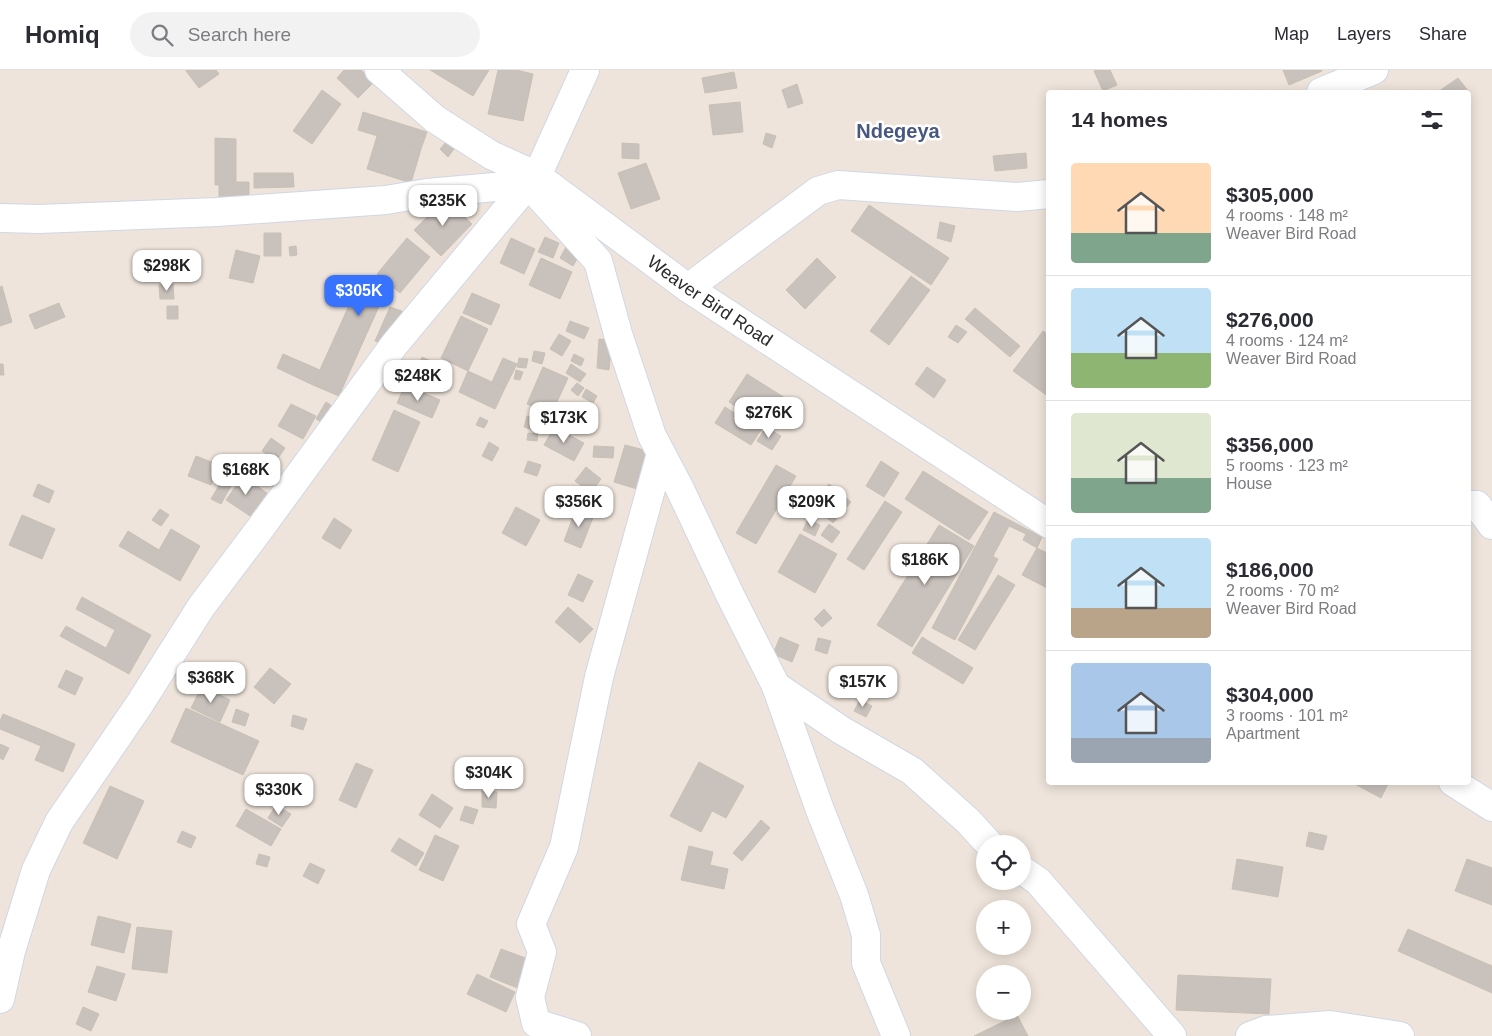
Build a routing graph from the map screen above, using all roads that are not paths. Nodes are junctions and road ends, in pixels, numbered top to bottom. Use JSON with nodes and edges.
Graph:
{"nodes":[{"id":1,"x":379,"y":70,"type":"edge"},
{"id":2,"x":585,"y":70,"type":"edge"},
{"id":3,"x":1374,"y":70,"type":"edge"},
{"id":4,"x":1326,"y":90,"type":"edge"},
{"id":5,"x":532,"y":180,"type":"junction"},
{"id":6,"x":1046,"y":194,"type":"edge"},
{"id":7,"x":0,"y":218,"type":"edge"},
{"id":8,"x":688,"y":288,"type":"junction"},
{"id":9,"x":661,"y":453,"type":"junction"},
{"id":10,"x":1471,"y":505,"type":"edge"},
{"id":11,"x":1046,"y":522,"type":"edge"},
{"id":12,"x":1492,"y":525,"type":"edge"},
{"id":13,"x":776,"y":686,"type":"junction"},
{"id":14,"x":1458,"y":785,"type":"edge"},
{"id":15,"x":1492,"y":807,"type":"edge"},
{"id":16,"x":981,"y":835,"type":"edge"},
{"id":17,"x":1031,"y":876,"type":"edge"},
{"id":18,"x":0,"y":999,"type":"edge"},
{"id":19,"x":577,"y":1036,"type":"edge"},
{"id":20,"x":896,"y":1036,"type":"edge"},
{"id":21,"x":1172,"y":1036,"type":"edge"},
{"id":22,"x":1250,"y":1036,"type":"edge"},
{"id":23,"x":1400,"y":1036,"type":"edge"}],
"edges":[{"from":1,"to":5,"type":"street","name":"Weaver Bird Road"},
{"from":2,"to":5,"type":"street"},
{"from":3,"to":4,"type":"street"},
{"from":5,"to":7,"type":"street"},
{"from":5,"to":8,"type":"street","name":"Weaver Bird Road"},
{"from":5,"to":9,"type":"street"},
{"from":5,"to":18,"type":"street"},
{"from":6,"to":8,"type":"street"},
{"from":8,"to":11,"type":"street","name":"Weaver Bird Road"},
{"from":9,"to":13,"type":"street"},
{"from":9,"to":19,"type":"street"},
{"from":10,"to":12,"type":"street"},
{"from":13,"to":16,"type":"street"},
{"from":13,"to":20,"type":"street"},
{"from":14,"to":15,"type":"street"},
{"from":17,"to":21,"type":"street"},
{"from":22,"to":23,"type":"street"}]}
